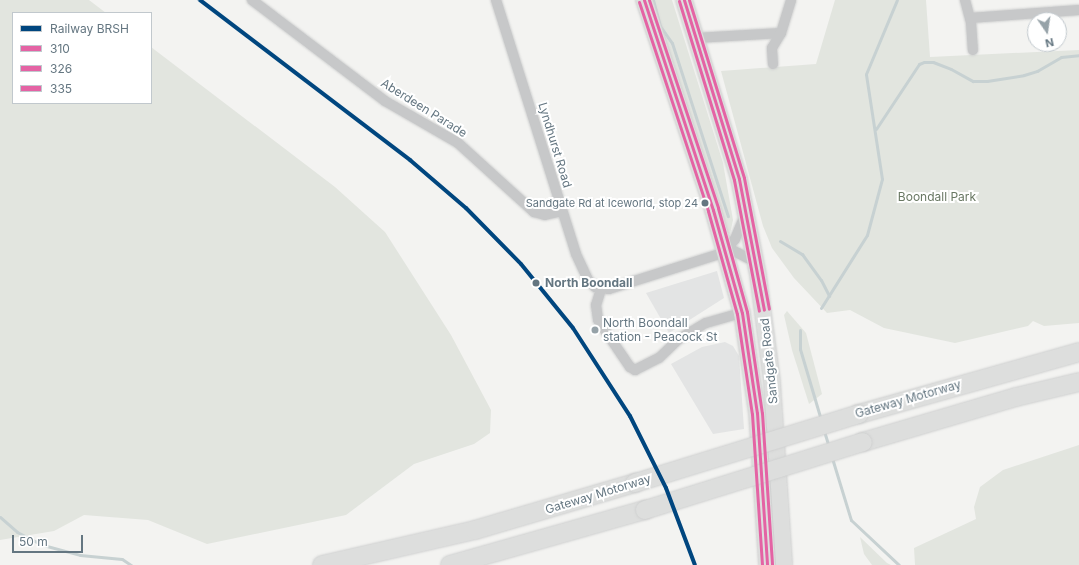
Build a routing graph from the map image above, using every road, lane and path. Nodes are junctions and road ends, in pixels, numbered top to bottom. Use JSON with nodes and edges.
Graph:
{"nodes":[{"id":1,"x":252,"y":0,"type":"edge"},
{"id":2,"x":496,"y":0,"type":"edge"},
{"id":3,"x":644,"y":0,"type":"edge"},
{"id":4,"x":684,"y":0,"type":"edge"},
{"id":5,"x":791,"y":0,"type":"edge"},
{"id":6,"x":965,"y":0,"type":"edge"},
{"id":7,"x":1079,"y":10,"type":"edge"},
{"id":8,"x":970,"y":18,"type":"junction"},
{"id":9,"x":781,"y":33,"type":"junction"},
{"id":10,"x":696,"y":38,"type":"junction"},
{"id":11,"x":973,"y":50,"type":"dead end"},
{"id":12,"x":773,"y":64,"type":"dead end"},
{"id":13,"x":562,"y":211,"type":"junction"},
{"id":14,"x":746,"y":212,"type":"junction"},
{"id":15,"x":724,"y":251,"type":"junction"},
{"id":16,"x":756,"y":262,"type":"junction"},
{"id":17,"x":601,"y":289,"type":"junction"},
{"id":18,"x":742,"y":313,"type":"junction"},
{"id":19,"x":1079,"y":352,"type":"edge"},
{"id":20,"x":1079,"y":382,"type":"edge"},
{"id":21,"x":322,"y":565,"type":"edge"},
{"id":22,"x":450,"y":565,"type":"edge"},
{"id":23,"x":767,"y":565,"type":"edge"},
{"id":24,"x":784,"y":565,"type":"edge"}],
"edges":[{"from":1,"to":13,"type":"street","name":"Aberdeen Parade"},
{"from":2,"to":13,"type":"street","name":"Lyndhurst Road"},
{"from":3,"to":15,"type":"highway","name":"Sandgate Road"},
{"from":4,"to":10,"type":"highway","name":"Sandgate Road"},
{"from":5,"to":9,"type":"street"},
{"from":6,"to":8,"type":"street"},
{"from":7,"to":8,"type":"street"},
{"from":8,"to":11,"type":"street"},
{"from":9,"to":10,"type":"street"},
{"from":9,"to":12,"type":"street"},
{"from":10,"to":14,"type":"highway","name":"Sandgate Road"},
{"from":13,"to":17,"type":"street","name":"Lyndhurst Road"},
{"from":14,"to":15,"type":"street"},
{"from":14,"to":16,"type":"highway","name":"Sandgate Road"},
{"from":15,"to":16,"type":"street"},
{"from":15,"to":17,"type":"street"},
{"from":15,"to":18,"type":"highway","name":"Sandgate Road"},
{"from":16,"to":24,"type":"highway","name":"Sandgate Road"},
{"from":17,"to":18,"type":"street"},
{"from":18,"to":23,"type":"highway","name":"Sandgate Road"},
{"from":19,"to":21,"type":"highway","name":"Gateway Motorway","bridge":true},
{"from":20,"to":22,"type":"highway","bridge":true}]}
